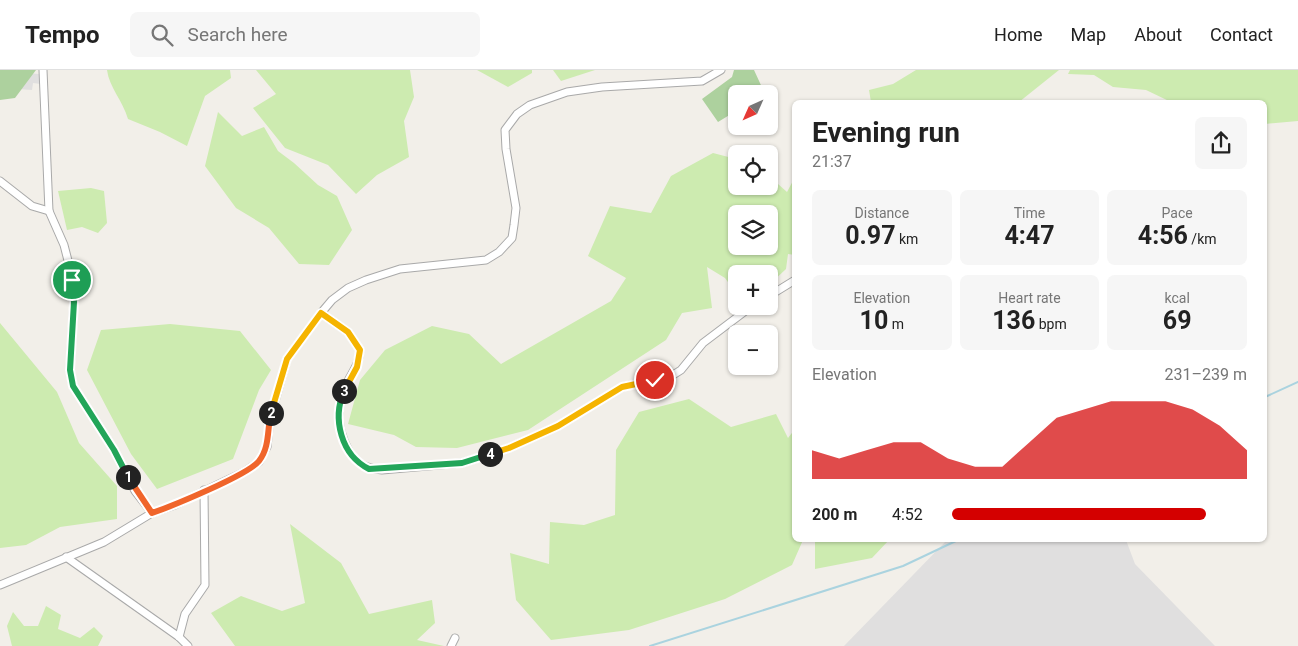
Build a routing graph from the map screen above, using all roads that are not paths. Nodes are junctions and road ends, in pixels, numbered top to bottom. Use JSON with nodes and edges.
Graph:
{"nodes":[{"id":1,"x":43,"y":70,"type":"edge"},
{"id":2,"x":721,"y":70,"type":"edge"},
{"id":3,"x":0,"y":181,"type":"edge"},
{"id":4,"x":49,"y":211,"type":"junction"},
{"id":5,"x":792,"y":282,"type":"edge"},
{"id":6,"x":778,"y":290,"type":"edge"},
{"id":7,"x":321,"y":313,"type":"junction"},
{"id":8,"x":740,"y":315,"type":"edge"},
{"id":9,"x":204,"y":490,"type":"junction"},
{"id":10,"x":152,"y":513,"type":"junction"},
{"id":11,"x":66,"y":557,"type":"junction"},
{"id":12,"x":0,"y":586,"type":"edge"},
{"id":13,"x":179,"y":637,"type":"junction"},
{"id":14,"x":455,"y":638,"type":"dead end"},
{"id":15,"x":188,"y":646,"type":"edge"},
{"id":16,"x":451,"y":646,"type":"edge"}],
"edges":[{"from":1,"to":4,"type":"street"},
{"from":2,"to":7,"type":"street"},
{"from":3,"to":4,"type":"street"},
{"from":4,"to":10,"type":"street"},
{"from":5,"to":6,"type":"street"},
{"from":7,"to":8,"type":"street"},
{"from":7,"to":9,"type":"street"},
{"from":9,"to":10,"type":"street"},
{"from":9,"to":13,"type":"street"},
{"from":10,"to":11,"type":"street"},
{"from":11,"to":12,"type":"street"},
{"from":11,"to":13,"type":"street"},
{"from":13,"to":15,"type":"street"},
{"from":14,"to":16,"type":"street"}]}
